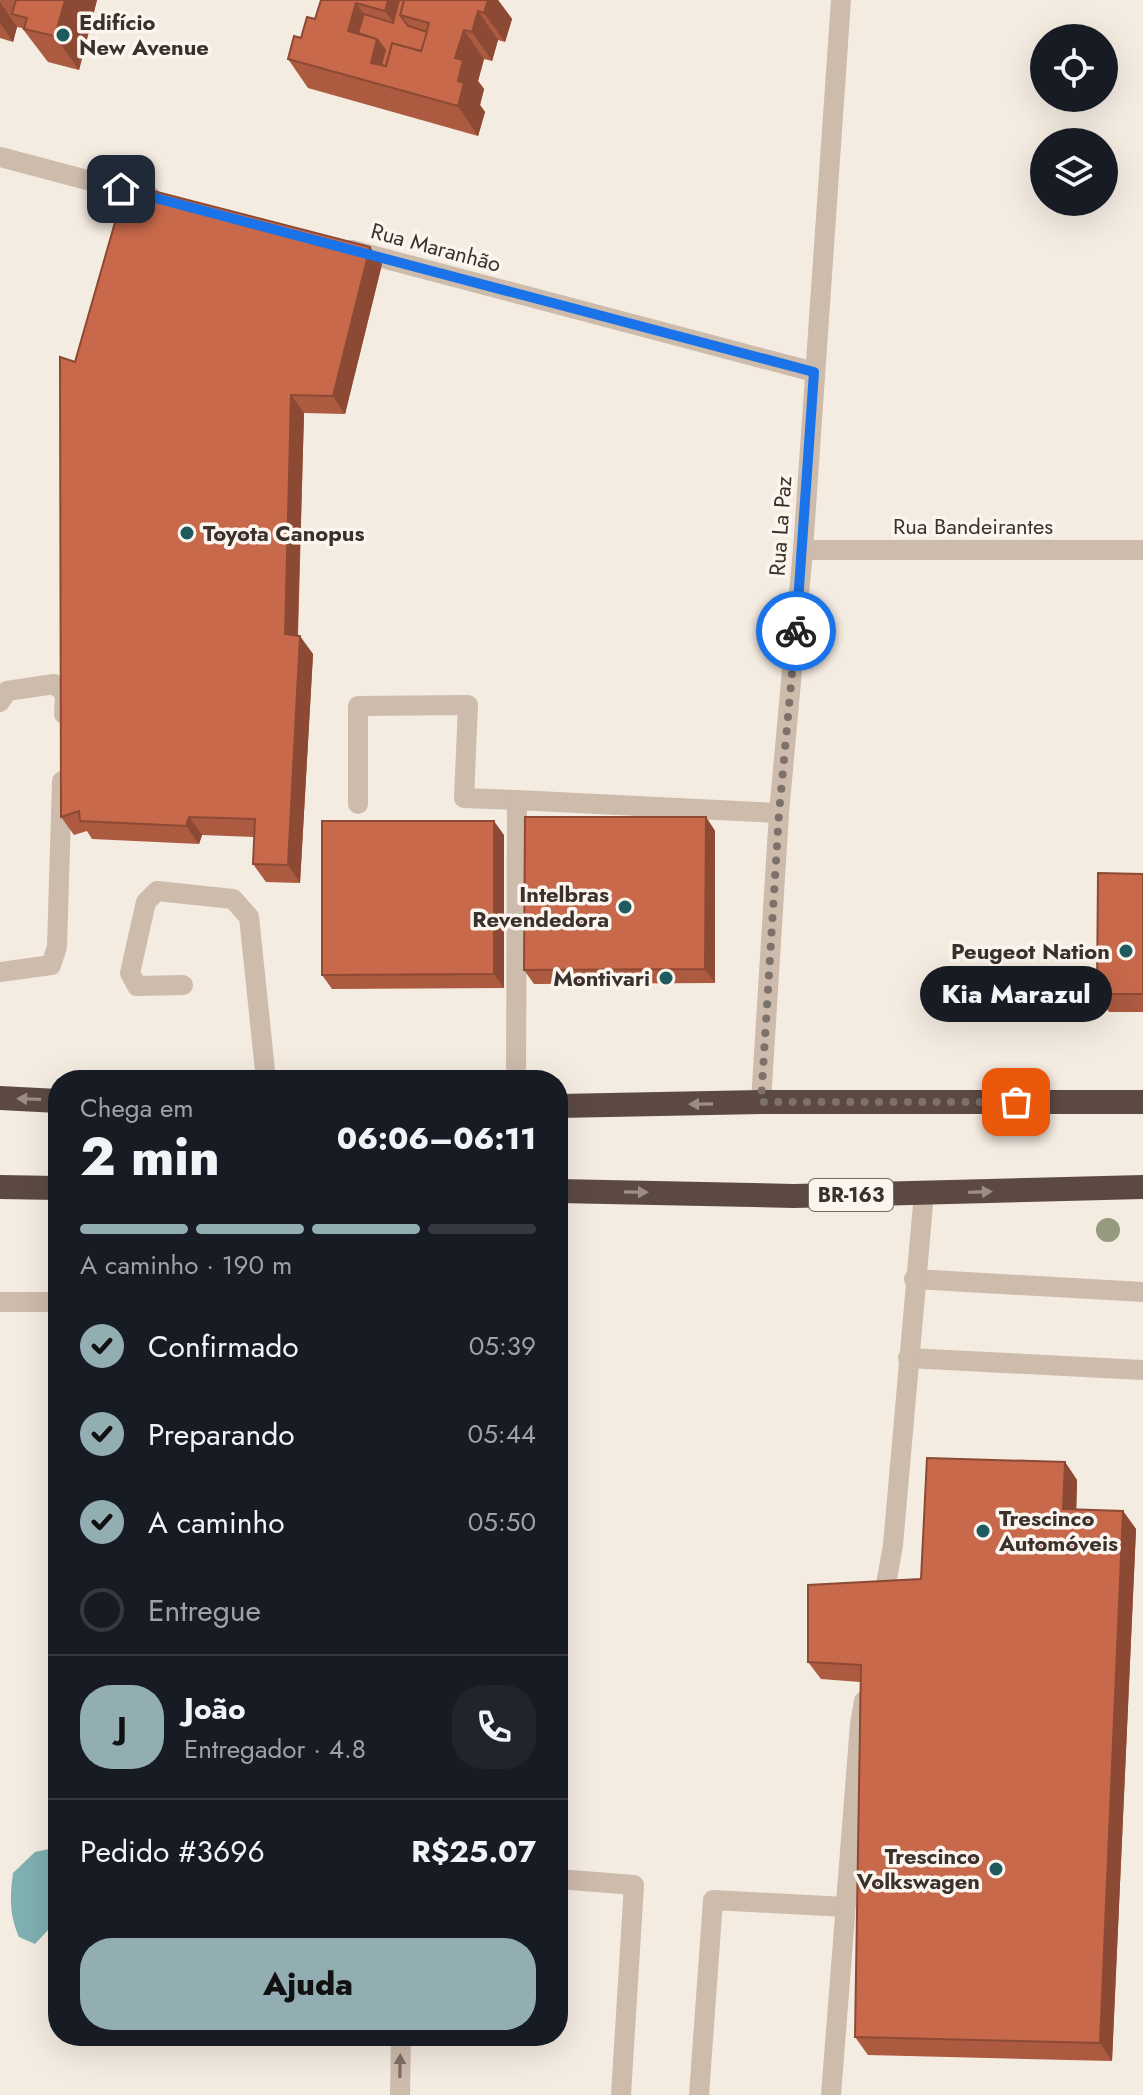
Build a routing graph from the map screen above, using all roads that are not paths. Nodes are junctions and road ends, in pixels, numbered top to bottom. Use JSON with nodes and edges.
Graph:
{"nodes":[{"id":1,"x":841,"y":0,"type":"edge"},
{"id":2,"x":0,"y":157,"type":"edge"},
{"id":3,"x":169,"y":202,"type":"edge"},
{"id":4,"x":338,"y":246,"type":"edge"},
{"id":5,"x":814,"y":372,"type":"junction"},
{"id":6,"x":803,"y":550,"type":"junction"},
{"id":7,"x":1143,"y":550,"type":"edge"},
{"id":8,"x":0,"y":702,"type":"edge"},
{"id":9,"x":517,"y":800,"type":"junction"},
{"id":10,"x":358,"y":804,"type":"dead end"},
{"id":11,"x":779,"y":813,"type":"junction"},
{"id":12,"x":0,"y":972,"type":"edge"},
{"id":13,"x":183,"y":985,"type":"dead end"},
{"id":14,"x":265,"y":1070,"type":"edge"},
{"id":15,"x":516,"y":1070,"type":"edge"},
{"id":16,"x":0,"y":1098,"type":"edge"},
{"id":17,"x":48,"y":1100,"type":"edge"},
{"id":18,"x":761,"y":1102,"type":"junction"},
{"id":19,"x":1143,"y":1102,"type":"edge"},
{"id":20,"x":568,"y":1106,"type":"edge"},
{"id":21,"x":0,"y":1187,"type":"edge"},
{"id":22,"x":1143,"y":1187,"type":"edge"},
{"id":23,"x":48,"y":1188,"type":"edge"},
{"id":24,"x":568,"y":1191,"type":"edge"},
{"id":25,"x":924,"y":1193,"type":"junction"},
{"id":26,"x":914,"y":1279,"type":"junction"},
{"id":27,"x":1143,"y":1292,"type":"edge"},
{"id":28,"x":0,"y":1302,"type":"edge"},
{"id":29,"x":48,"y":1302,"type":"edge"},
{"id":30,"x":908,"y":1358,"type":"junction"},
{"id":31,"x":1143,"y":1370,"type":"edge"},
{"id":32,"x":879,"y":1620,"type":"edge"},
{"id":33,"x":868,"y":1680,"type":"edge"},
{"id":34,"x":568,"y":1880,"type":"edge"},
{"id":35,"x":845,"y":1907,"type":"junction"},
{"id":36,"x":401,"y":2046,"type":"edge"},
{"id":37,"x":400,"y":2095,"type":"edge"},
{"id":38,"x":621,"y":2095,"type":"edge"},
{"id":39,"x":699,"y":2095,"type":"edge"},
{"id":40,"x":831,"y":2095,"type":"edge"}],
"edges":[{"from":1,"to":5,"type":"street","name":"Rua La Paz"},
{"from":2,"to":3,"type":"street"},
{"from":4,"to":5,"type":"street","name":"Rua Maranhão"},
{"from":5,"to":6,"type":"street","name":"Rua La Paz"},
{"from":6,"to":7,"type":"street","name":"Rua Bandeirantes"},
{"from":6,"to":11,"type":"street","name":"Rua La Paz"},
{"from":8,"to":12,"type":"street"},
{"from":9,"to":10,"type":"street"},
{"from":9,"to":11,"type":"street"},
{"from":9,"to":15,"type":"street"},
{"from":11,"to":18,"type":"street","name":"Rua La Paz"},
{"from":13,"to":14,"type":"street"},
{"from":17,"to":16,"type":"highway","one_way":true},
{"from":18,"to":19,"type":"highway"},
{"from":18,"to":20,"type":"highway","one_way":true},
{"from":21,"to":23,"type":"highway"},
{"from":25,"to":22,"type":"highway","number":"BR-163","one_way":true},
{"from":24,"to":25,"type":"highway","number":"BR-163","one_way":true},
{"from":25,"to":26,"type":"street"},
{"from":26,"to":27,"type":"street"},
{"from":26,"to":30,"type":"street"},
{"from":28,"to":29,"type":"street"},
{"from":30,"to":31,"type":"street"},
{"from":30,"to":32,"type":"street"},
{"from":33,"to":35,"type":"street"},
{"from":34,"to":38,"type":"street"},
{"from":35,"to":39,"type":"street"},
{"from":35,"to":40,"type":"street"},
{"from":37,"to":36,"type":"street","one_way":true}]}
